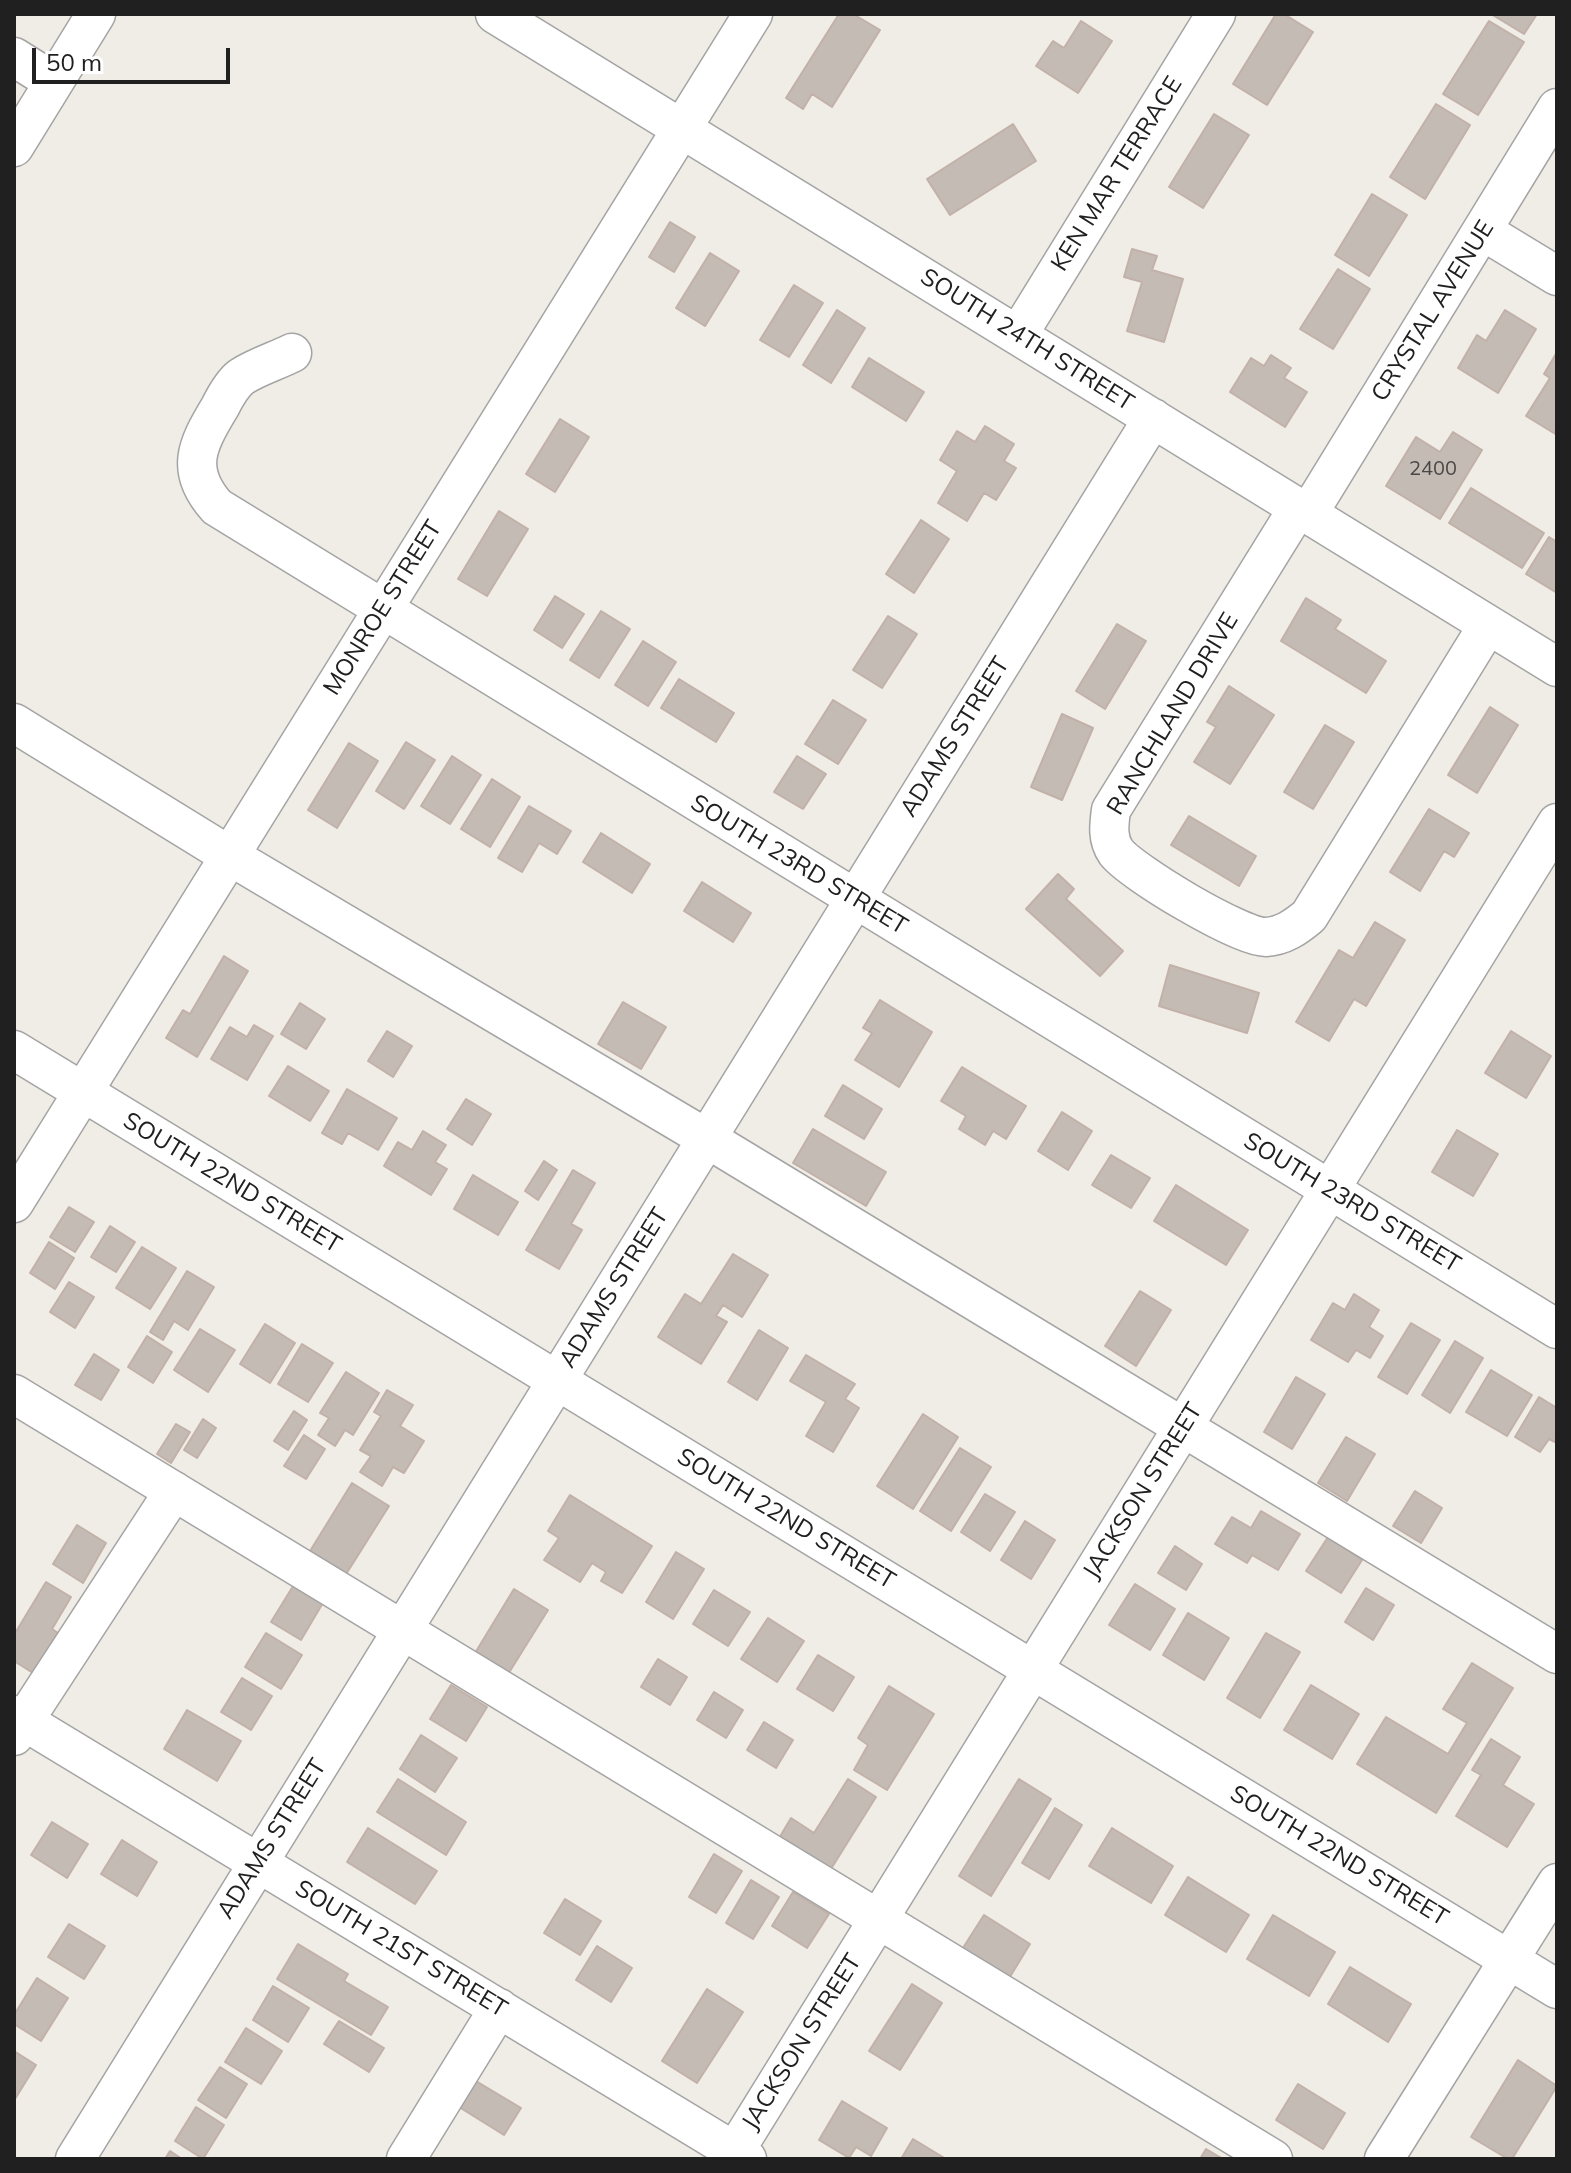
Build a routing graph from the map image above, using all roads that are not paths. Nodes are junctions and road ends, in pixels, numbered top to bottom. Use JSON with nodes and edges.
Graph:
{"nodes":[{"id":1,"x":96,"y":14,"type":"edge"},
{"id":2,"x":495,"y":14,"type":"edge"},
{"id":3,"x":753,"y":14,"type":"edge"},
{"id":4,"x":1216,"y":14,"type":"edge"},
{"id":5,"x":538,"y":25,"type":"edge"},
{"id":6,"x":14,"y":57,"type":"edge"},
{"id":7,"x":54,"y":82,"type":"junction"},
{"id":8,"x":1557,"y":108,"type":"edge"},
{"id":9,"x":682,"y":128,"type":"junction"},
{"id":10,"x":14,"y":147,"type":"edge"},
{"id":11,"x":1483,"y":231,"type":"junction"},
{"id":12,"x":1557,"y":276,"type":"edge"},
{"id":13,"x":1018,"y":335,"type":"junction"},
{"id":14,"x":292,"y":353,"type":"dead end"},
{"id":15,"x":1153,"y":418,"type":"junction"},
{"id":16,"x":1303,"y":511,"type":"junction"},
{"id":17,"x":381,"y":610,"type":"junction"},
{"id":18,"x":1488,"y":625,"type":"junction"},
{"id":19,"x":1557,"y":667,"type":"edge"},
{"id":20,"x":14,"y":723,"type":"edge"},
{"id":21,"x":1557,"y":823,"type":"edge"},
{"id":22,"x":230,"y":856,"type":"junction"},
{"id":23,"x":854,"y":899,"type":"junction"},
{"id":24,"x":14,"y":1050,"type":"edge"},
{"id":25,"x":83,"y":1093,"type":"junction"},
{"id":26,"x":706,"y":1138,"type":"junction"},
{"id":27,"x":1330,"y":1190,"type":"junction"},
{"id":28,"x":14,"y":1203,"type":"edge"},
{"id":29,"x":1557,"y":1329,"type":"edge"},
{"id":30,"x":557,"y":1381,"type":"junction"},
{"id":31,"x":14,"y":1394,"type":"edge"},
{"id":32,"x":1182,"y":1428,"type":"junction"},
{"id":33,"x":174,"y":1491,"type":"junction"},
{"id":34,"x":403,"y":1628,"type":"junction"},
{"id":35,"x":1557,"y":1654,"type":"edge"},
{"id":36,"x":1033,"y":1669,"type":"junction"},
{"id":37,"x":17,"y":1724,"type":"edge"},
{"id":38,"x":258,"y":1862,"type":"junction"},
{"id":39,"x":1557,"y":1883,"type":"edge"},
{"id":40,"x":877,"y":1921,"type":"junction"},
{"id":41,"x":1509,"y":1960,"type":"junction"},
{"id":42,"x":1557,"y":1989,"type":"edge"},
{"id":43,"x":499,"y":2008,"type":"junction"},
{"id":44,"x":737,"y":2157,"type":"edge"},
{"id":45,"x":75,"y":2159,"type":"edge"},
{"id":46,"x":406,"y":2159,"type":"edge"},
{"id":47,"x":1273,"y":2159,"type":"edge"},
{"id":48,"x":1384,"y":2159,"type":"edge"}],
"edges":[{"from":1,"to":7,"type":"street"},
{"from":2,"to":5,"type":"street","name":"SOUTH 24TH STREET"},
{"from":3,"to":9,"type":"street","name":"MONROE STREET"},
{"from":4,"to":13,"type":"street","name":"KEN MAR TERRACE"},
{"from":5,"to":9,"type":"street","name":"SOUTH 24TH STREET"},
{"from":6,"to":7,"type":"street"},
{"from":7,"to":10,"type":"street"},
{"from":8,"to":11,"type":"street","name":"CRYSTAL AVENUE"},
{"from":9,"to":13,"type":"street","name":"SOUTH 24TH STREET"},
{"from":9,"to":17,"type":"street","name":"MONROE STREET"},
{"from":11,"to":12,"type":"street"},
{"from":11,"to":16,"type":"street","name":"CRYSTAL AVENUE"},
{"from":13,"to":15,"type":"street","name":"SOUTH 24TH STREET"},
{"from":14,"to":17,"type":"street","name":"SOUTH 23RD STREET"},
{"from":15,"to":16,"type":"street","name":"SOUTH 24TH STREET"},
{"from":15,"to":23,"type":"street","name":"ADAMS STREET"},
{"from":16,"to":18,"type":"street","name":"SOUTH 24TH STREET"},
{"from":16,"to":18,"type":"street","name":"RANCHLAND DRIVE"},
{"from":17,"to":22,"type":"street","name":"MONROE STREET"},
{"from":17,"to":23,"type":"street","name":"SOUTH 23RD STREET"},
{"from":18,"to":19,"type":"street","name":"SOUTH 24TH STREET"},
{"from":20,"to":22,"type":"street"},
{"from":21,"to":27,"type":"street","name":"JACKSON STREET"},
{"from":22,"to":25,"type":"street","name":"MONROE STREET"},
{"from":22,"to":26,"type":"street"},
{"from":23,"to":26,"type":"street","name":"ADAMS STREET"},
{"from":23,"to":27,"type":"street","name":"SOUTH 23RD STREET"},
{"from":24,"to":25,"type":"street","name":"SOUTH 22ND STREET"},
{"from":25,"to":28,"type":"street","name":"MONROE STREET"},
{"from":25,"to":30,"type":"street","name":"SOUTH 22ND STREET"},
{"from":26,"to":30,"type":"street","name":"ADAMS STREET"},
{"from":26,"to":32,"type":"street"},
{"from":27,"to":29,"type":"street","name":"SOUTH 23RD STREET"},
{"from":27,"to":32,"type":"street","name":"JACKSON STREET"},
{"from":30,"to":34,"type":"street","name":"ADAMS STREET"},
{"from":30,"to":36,"type":"street","name":"SOUTH 22ND STREET"},
{"from":31,"to":33,"type":"street"},
{"from":32,"to":35,"type":"street"},
{"from":32,"to":36,"type":"street","name":"JACKSON STREET"},
{"from":33,"to":34,"type":"street"},
{"from":33,"to":37,"type":"street"},
{"from":34,"to":38,"type":"street","name":"ADAMS STREET"},
{"from":34,"to":40,"type":"street"},
{"from":36,"to":40,"type":"street","name":"JACKSON STREET"},
{"from":36,"to":41,"type":"street","name":"SOUTH 22ND STREET"},
{"from":37,"to":38,"type":"street","name":"SOUTH 21ST STREET"},
{"from":38,"to":43,"type":"street","name":"SOUTH 21ST STREET"},
{"from":38,"to":45,"type":"street","name":"ADAMS STREET"},
{"from":39,"to":41,"type":"street"},
{"from":40,"to":44,"type":"street","name":"JACKSON STREET"},
{"from":40,"to":47,"type":"street"},
{"from":41,"to":42,"type":"street","name":"SOUTH 22ND STREET"},
{"from":41,"to":48,"type":"street"},
{"from":43,"to":44,"type":"street","name":"SOUTH 21ST STREET"},
{"from":43,"to":46,"type":"street"}]}
